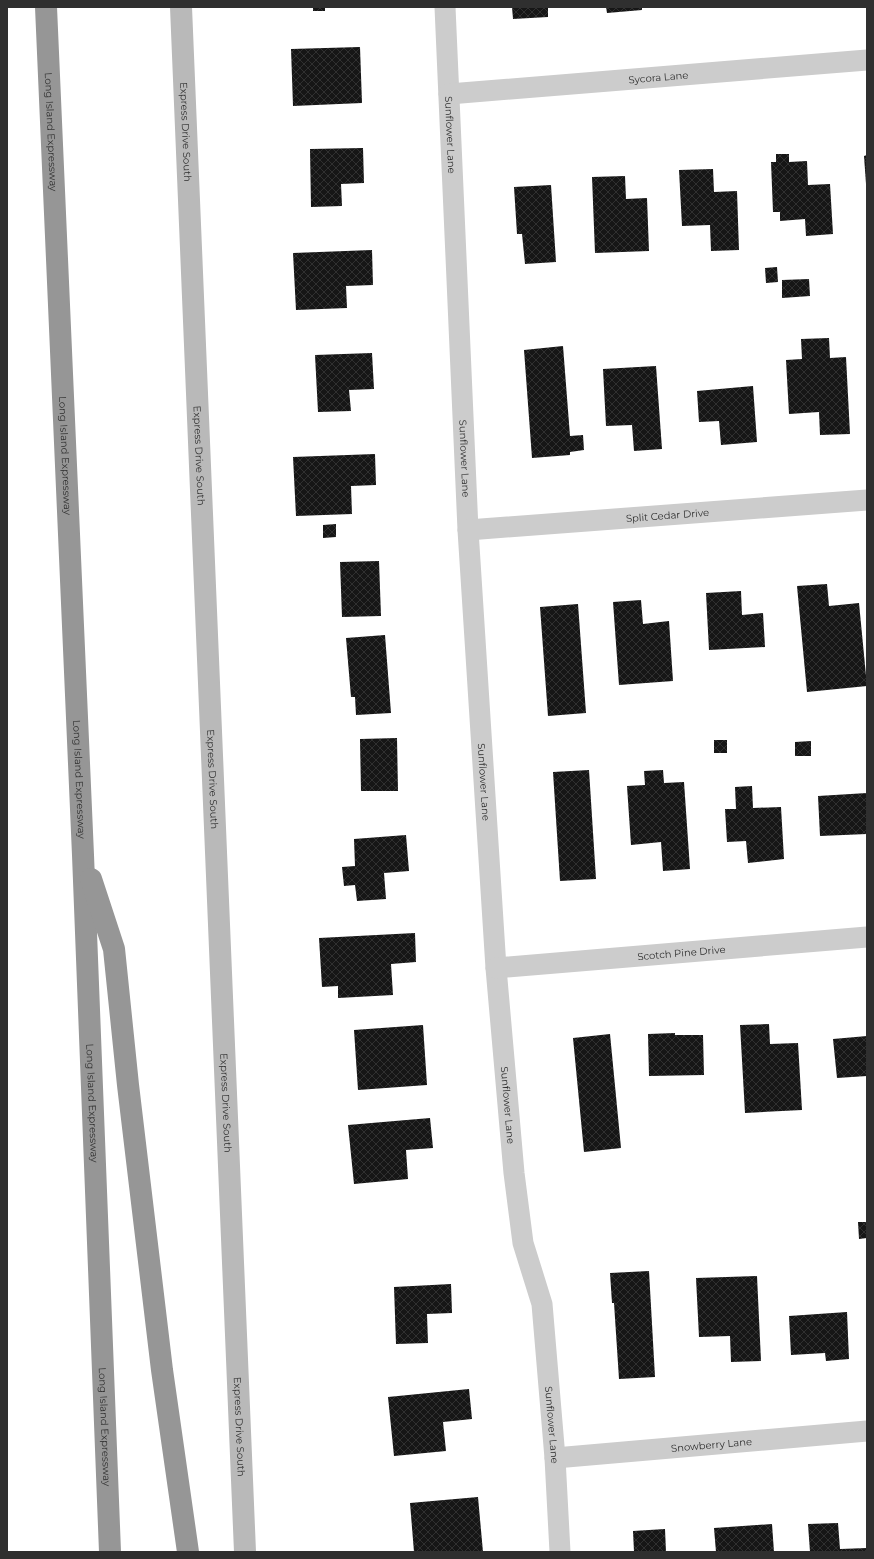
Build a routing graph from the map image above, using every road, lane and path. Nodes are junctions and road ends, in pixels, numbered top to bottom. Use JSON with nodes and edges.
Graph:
{"nodes":[{"id":1,"x":46,"y":7,"type":"edge"},
{"id":2,"x":181,"y":7,"type":"edge"},
{"id":3,"x":445,"y":7,"type":"edge"},
{"id":4,"x":867,"y":60,"type":"edge"},
{"id":5,"x":449,"y":94,"type":"junction"},
{"id":6,"x":867,"y":500,"type":"edge"},
{"id":7,"x":468,"y":530,"type":"junction"},
{"id":8,"x":83,"y":856,"type":"junction"},
{"id":9,"x":867,"y":937,"type":"edge"},
{"id":10,"x":496,"y":968,"type":"junction"},
{"id":11,"x":867,"y":1431,"type":"edge"},
{"id":12,"x":556,"y":1458,"type":"junction"},
{"id":13,"x":110,"y":1552,"type":"edge"},
{"id":14,"x":188,"y":1552,"type":"edge"},
{"id":15,"x":244,"y":1552,"type":"edge"},
{"id":16,"x":560,"y":1552,"type":"edge"}],
"edges":[{"from":1,"to":8,"type":"highway","name":"Long Island Expressway"},
{"from":2,"to":15,"type":"main road","name":"Express Drive South"},
{"from":3,"to":5,"type":"street","name":"Sunflower Lane"},
{"from":4,"to":5,"type":"street","name":"Sycora Lane"},
{"from":5,"to":7,"type":"street","name":"Sunflower Lane"},
{"from":6,"to":7,"type":"street","name":"Split Cedar Drive"},
{"from":7,"to":10,"type":"street","name":"Sunflower Lane"},
{"from":8,"to":13,"type":"highway","name":"Long Island Expressway"},
{"from":8,"to":14,"type":"highway"},
{"from":9,"to":10,"type":"street","name":"Scotch Pine Drive"},
{"from":10,"to":12,"type":"street","name":"Sunflower Lane"},
{"from":11,"to":12,"type":"street","name":"Snowberry Lane"},
{"from":12,"to":16,"type":"street","name":"Sunflower Lane"}]}
